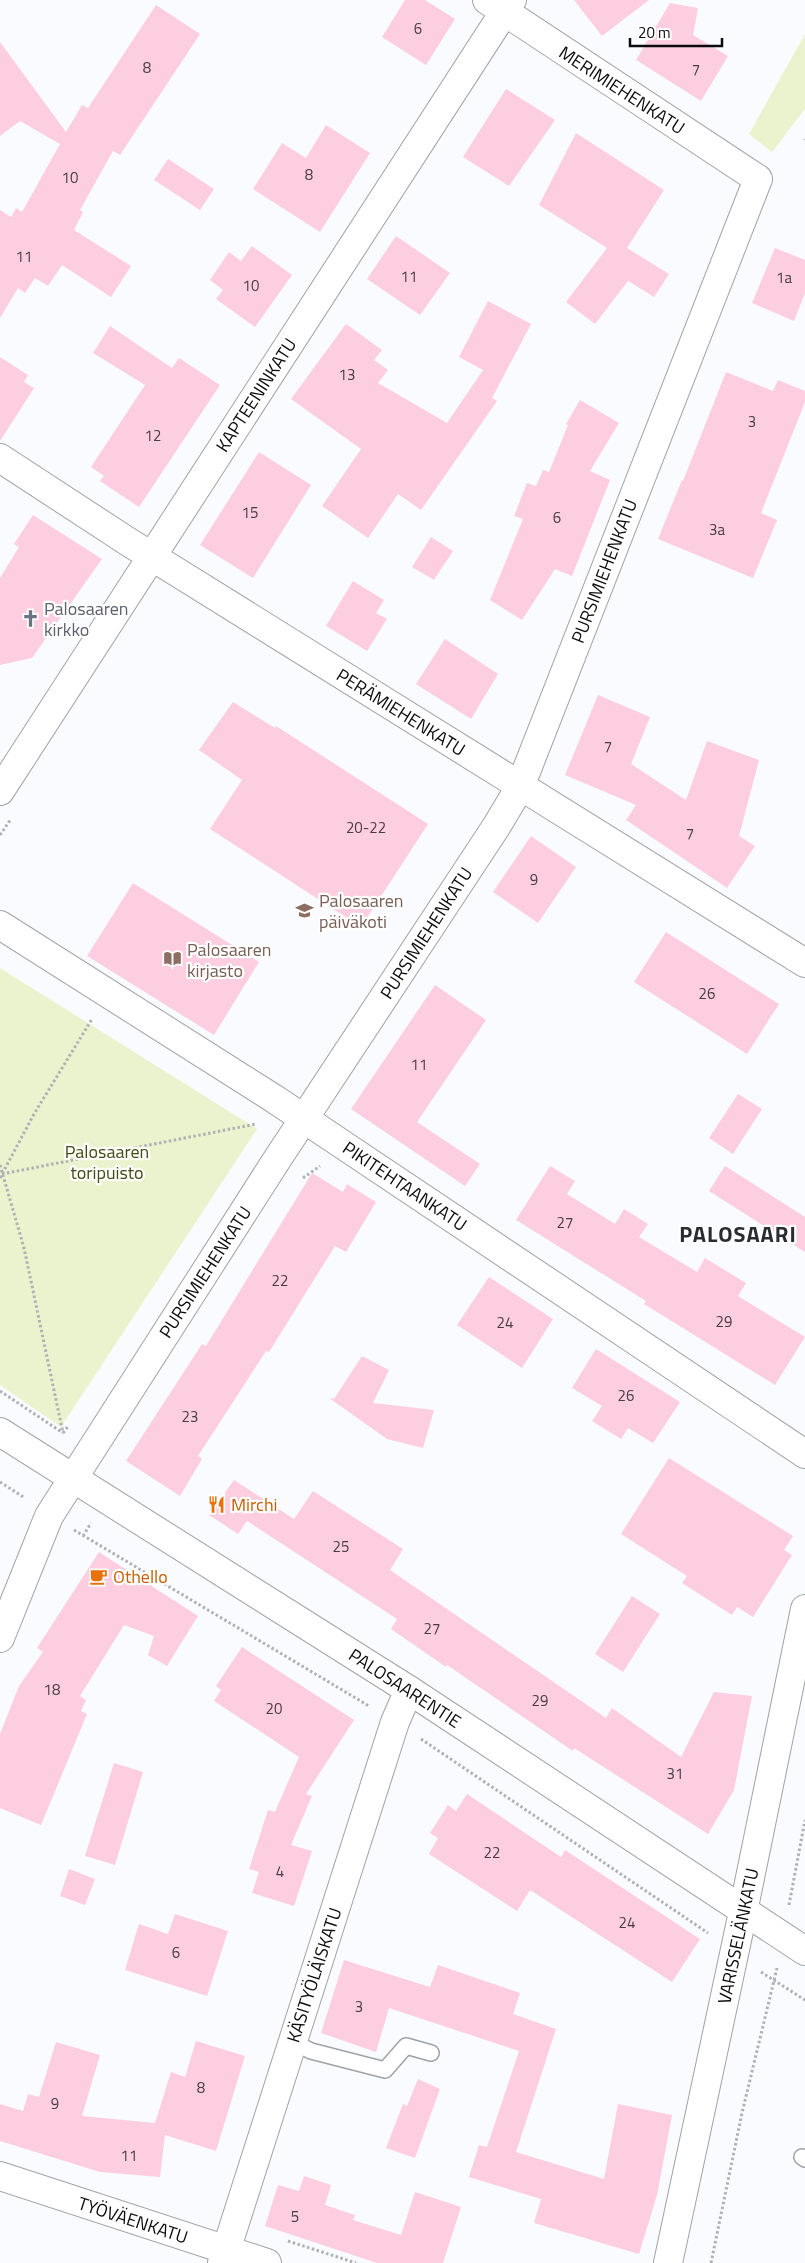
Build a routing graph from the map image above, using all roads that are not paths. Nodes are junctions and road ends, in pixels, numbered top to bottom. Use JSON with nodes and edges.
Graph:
{"nodes":[{"id":1,"x":501,"y":4,"type":"edge"},
{"id":2,"x":758,"y":179,"type":"joint"},
{"id":3,"x":0,"y":458,"type":"edge"},
{"id":4,"x":152,"y":556,"type":"junction"},
{"id":5,"x":520,"y":787,"type":"junction"},
{"id":6,"x":0,"y":791,"type":"edge"},
{"id":7,"x":0,"y":925,"type":"edge"},
{"id":8,"x":805,"y":964,"type":"edge"},
{"id":9,"x":304,"y":1119,"type":"junction"},
{"id":10,"x":0,"y":1432,"type":"edge"},
{"id":11,"x":805,"y":1454,"type":"edge"},
{"id":12,"x":72,"y":1479,"type":"junction"},
{"id":13,"x":805,"y":1609,"type":"edge"},
{"id":14,"x":0,"y":1638,"type":"edge"},
{"id":15,"x":410,"y":1690,"type":"junction"},
{"id":16,"x":744,"y":1912,"type":"junction"},
{"id":17,"x":794,"y":1944,"type":"edge"},
{"id":18,"x":293,"y":2042,"type":"junction"},
{"id":19,"x":431,"y":2053,"type":"dead end"},
{"id":20,"x":0,"y":2176,"type":"edge"},
{"id":21,"x":224,"y":2256,"type":"edge"},
{"id":22,"x":267,"y":2263,"type":"edge"},
{"id":23,"x":668,"y":2263,"type":"edge"}],
"edges":[{"from":1,"to":2,"type":"street","name":"MERIMIEHENKATU"},
{"from":1,"to":4,"type":"street","name":"KAPTEENINKATU"},
{"from":2,"to":5,"type":"street","name":"PURSIMIEHENKATU"},
{"from":3,"to":4,"type":"street","name":"PERÄMIEHENKATU"},
{"from":4,"to":5,"type":"street","name":"PERÄMIEHENKATU"},
{"from":4,"to":6,"type":"street","name":"KAPTEENINKATU"},
{"from":5,"to":8,"type":"street","name":"PERÄMIEHENKATU"},
{"from":5,"to":9,"type":"street","name":"PURSIMIEHENKATU"},
{"from":7,"to":9,"type":"street","name":"PIKITEHTAANKATU"},
{"from":9,"to":11,"type":"street","name":"PIKITEHTAANKATU"},
{"from":9,"to":12,"type":"street","name":"PURSIMIEHENKATU"},
{"from":10,"to":12,"type":"street","name":"PALOSAARENTIE"},
{"from":12,"to":14,"type":"street","name":"PURSIMIEHENKATU"},
{"from":12,"to":15,"type":"street","name":"PALOSAARENTIE"},
{"from":13,"to":16,"type":"street","name":"VARISSELÄNKATU"},
{"from":15,"to":16,"type":"street","name":"PALOSAARENTIE"},
{"from":15,"to":18,"type":"street","name":"KÄSITYÖLÄISKATU"},
{"from":16,"to":17,"type":"street","name":"PALOSAARENTIE"},
{"from":16,"to":23,"type":"street","name":"VARISSELÄNKATU"},
{"from":18,"to":19,"type":"lane"},
{"from":18,"to":21,"type":"street","name":"KÄSITYÖLÄISKATU"},
{"from":20,"to":21,"type":"street","name":"TYÖVÄENKATU"},
{"from":21,"to":22,"type":"street","name":"TYÖVÄENKATU"}]}
